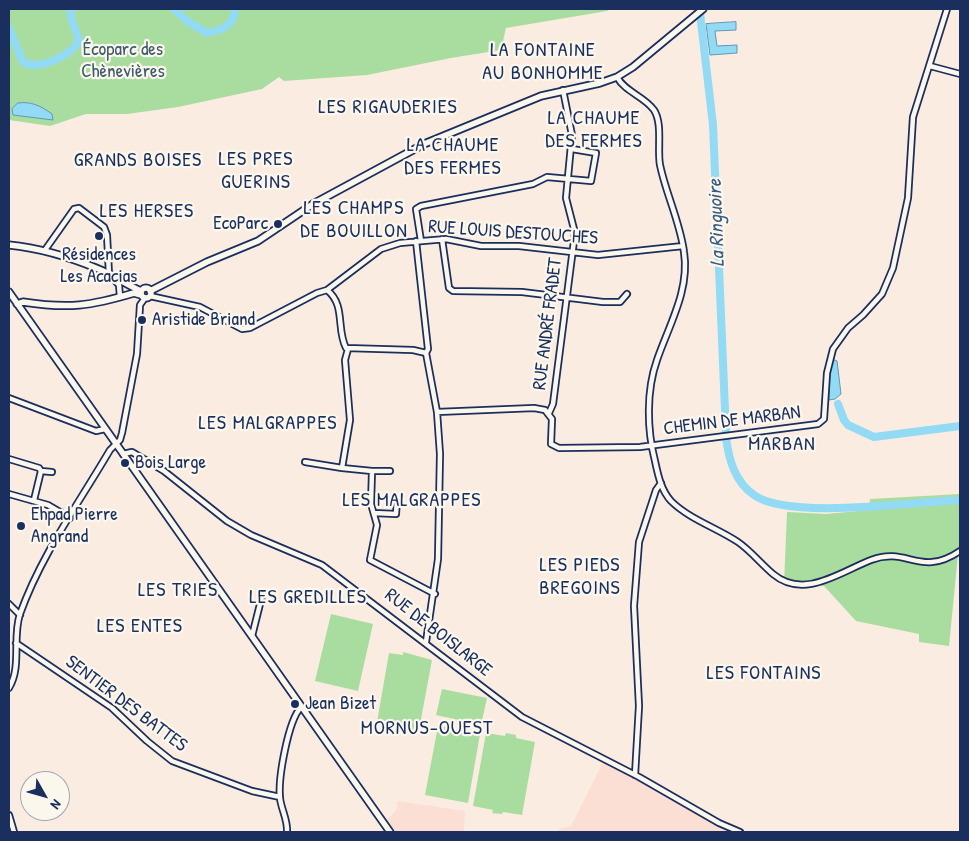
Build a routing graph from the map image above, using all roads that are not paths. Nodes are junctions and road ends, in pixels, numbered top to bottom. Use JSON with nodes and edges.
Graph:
{"nodes":[{"id":1,"x":702,"y":9,"type":"edge"},
{"id":2,"x":947,"y":9,"type":"edge"},
{"id":3,"x":930,"y":66,"type":"junction"},
{"id":4,"x":960,"y":74,"type":"edge"},
{"id":5,"x":617,"y":77,"type":"junction"},
{"id":6,"x":563,"y":90,"type":"junction"},
{"id":7,"x":572,"y":149,"type":"junction"},
{"id":8,"x":567,"y":179,"type":"junction"},
{"id":9,"x":442,"y":239,"type":"junction"},
{"id":10,"x":418,"y":241,"type":"junction"},
{"id":11,"x":9,"y":245,"type":"edge"},
{"id":12,"x":683,"y":246,"type":"junction"},
{"id":13,"x":45,"y":250,"type":"junction"},
{"id":14,"x":572,"y":252,"type":"junction"},
{"id":15,"x":110,"y":274,"type":"junction"},
{"id":16,"x":327,"y":290,"type":"junction"},
{"id":17,"x":9,"y":292,"type":"edge"},
{"id":18,"x":145,"y":294,"type":"junction"},
{"id":19,"x":627,"y":294,"type":"dead end"},
{"id":20,"x":120,"y":297,"type":"junction"},
{"id":21,"x":567,"y":298,"type":"junction"},
{"id":22,"x":17,"y":304,"type":"junction"},
{"id":23,"x":348,"y":349,"type":"junction"},
{"id":24,"x":426,"y":353,"type":"junction"},
{"id":25,"x":9,"y":398,"type":"edge"},
{"id":26,"x":437,"y":412,"type":"junction"},
{"id":27,"x":549,"y":413,"type":"junction"},
{"id":28,"x":105,"y":429,"type":"junction"},
{"id":29,"x":116,"y":444,"type":"junction"},
{"id":30,"x":652,"y":446,"type":"junction"},
{"id":31,"x":123,"y":454,"type":"junction"},
{"id":32,"x":9,"y":460,"type":"edge"},
{"id":33,"x":305,"y":462,"type":"dead end"},
{"id":34,"x":342,"y":468,"type":"junction"},
{"id":35,"x":41,"y":471,"type":"junction"},
{"id":36,"x":372,"y":471,"type":"junction"},
{"id":37,"x":390,"y":471,"type":"dead end"},
{"id":38,"x":52,"y":472,"type":"dead end"},
{"id":39,"x":660,"y":483,"type":"junction"},
{"id":40,"x":9,"y":494,"type":"edge"},
{"id":41,"x":34,"y":500,"type":"junction"},
{"id":42,"x":397,"y":500,"type":"dead end"},
{"id":43,"x":374,"y":513,"type":"junction"},
{"id":44,"x":70,"y":518,"type":"junction"},
{"id":45,"x":960,"y":551,"type":"edge"},
{"id":46,"x":263,"y":592,"type":"dead end"},
{"id":47,"x":434,"y":594,"type":"junction"},
{"id":48,"x":9,"y":604,"type":"edge"},
{"id":49,"x":20,"y":615,"type":"junction"},
{"id":50,"x":252,"y":636,"type":"junction"},
{"id":51,"x":426,"y":642,"type":"junction"},
{"id":52,"x":16,"y":643,"type":"junction"},
{"id":53,"x":9,"y":688,"type":"edge"},
{"id":54,"x":301,"y":707,"type":"junction"},
{"id":55,"x":635,"y":775,"type":"junction"},
{"id":56,"x":280,"y":797,"type":"junction"},
{"id":57,"x":9,"y":815,"type":"edge"},
{"id":58,"x":14,"y":832,"type":"edge"},
{"id":59,"x":288,"y":832,"type":"edge"},
{"id":60,"x":390,"y":832,"type":"edge"},
{"id":61,"x":740,"y":832,"type":"edge"}],
"edges":[{"from":1,"to":5,"type":"main road"},
{"from":2,"to":3,"type":"street","name":"CHEMIN DE MARBAN"},
{"from":3,"to":4,"type":"street"},
{"from":3,"to":30,"type":"street","name":"CHEMIN DE MARBAN"},
{"from":5,"to":6,"type":"main road"},
{"from":5,"to":12,"type":"street"},
{"from":6,"to":7,"type":"street","name":"RUE ANDRÉ FRADET"},
{"from":6,"to":18,"type":"main road"},
{"from":7,"to":8,"type":"street","name":"RUE ANDRÉ FRADET"},
{"from":7,"to":8,"type":"street"},
{"from":8,"to":10,"type":"street"},
{"from":8,"to":14,"type":"street","name":"RUE ANDRÉ FRADET"},
{"from":9,"to":10,"type":"street","name":"RUE LOUIS DESTOUCHES"},
{"from":9,"to":14,"type":"street","name":"RUE LOUIS DESTOUCHES"},
{"from":9,"to":21,"type":"street"},
{"from":10,"to":16,"type":"street","name":"RUE LOUIS DESTOUCHES"},
{"from":10,"to":24,"type":"street"},
{"from":11,"to":13,"type":"main road"},
{"from":12,"to":14,"type":"street","name":"RUE LOUIS DESTOUCHES"},
{"from":12,"to":30,"type":"street"},
{"from":13,"to":15,"type":"main road"},
{"from":13,"to":15,"type":"street"},
{"from":14,"to":21,"type":"street","name":"RUE ANDRÉ FRADET"},
{"from":15,"to":18,"type":"main road"},
{"from":15,"to":20,"type":"street"},
{"from":16,"to":18,"type":"street","name":"RUE LOUIS DESTOUCHES"},
{"from":16,"to":23,"type":"street"},
{"from":17,"to":22,"type":"main road"},
{"from":18,"to":20,"type":"main road"},
{"from":18,"to":29,"type":"street"},
{"from":19,"to":21,"type":"street"},
{"from":20,"to":22,"type":"main road"},
{"from":21,"to":27,"type":"street","name":"RUE ANDRÉ FRADET"},
{"from":22,"to":28,"type":"main road"},
{"from":23,"to":24,"type":"street"},
{"from":23,"to":34,"type":"street"},
{"from":24,"to":26,"type":"street"},
{"from":25,"to":28,"type":"street"},
{"from":26,"to":27,"type":"street"},
{"from":26,"to":47,"type":"street"},
{"from":27,"to":30,"type":"street","name":"RUE ANDRÉ FRADET"},
{"from":28,"to":29,"type":"main road"},
{"from":29,"to":31,"type":"main road"},
{"from":29,"to":44,"type":"street"},
{"from":30,"to":39,"type":"street"},
{"from":31,"to":50,"type":"main road"},
{"from":31,"to":51,"type":"street","name":"RUE DE BOISLARGE"},
{"from":32,"to":35,"type":"street"},
{"from":33,"to":34,"type":"street"},
{"from":34,"to":36,"type":"street"},
{"from":35,"to":38,"type":"street"},
{"from":35,"to":41,"type":"street"},
{"from":36,"to":37,"type":"street"},
{"from":36,"to":43,"type":"street"},
{"from":39,"to":45,"type":"street"},
{"from":39,"to":55,"type":"street"},
{"from":40,"to":41,"type":"street"},
{"from":41,"to":44,"type":"street"},
{"from":42,"to":43,"type":"street"},
{"from":43,"to":47,"type":"street"},
{"from":44,"to":49,"type":"street"},
{"from":46,"to":50,"type":"street"},
{"from":47,"to":51,"type":"street"},
{"from":48,"to":49,"type":"street"},
{"from":49,"to":52,"type":"street"},
{"from":50,"to":54,"type":"main road"},
{"from":51,"to":55,"type":"street","name":"RUE DE BOISLARGE"},
{"from":52,"to":53,"type":"street"},
{"from":52,"to":56,"type":"street","name":"SENTIER DES BATTES"},
{"from":54,"to":56,"type":"street"},
{"from":54,"to":60,"type":"main road"},
{"from":55,"to":61,"type":"street","name":"RUE DE BOISLARGE"},
{"from":56,"to":59,"type":"street"},
{"from":57,"to":58,"type":"street"}]}
